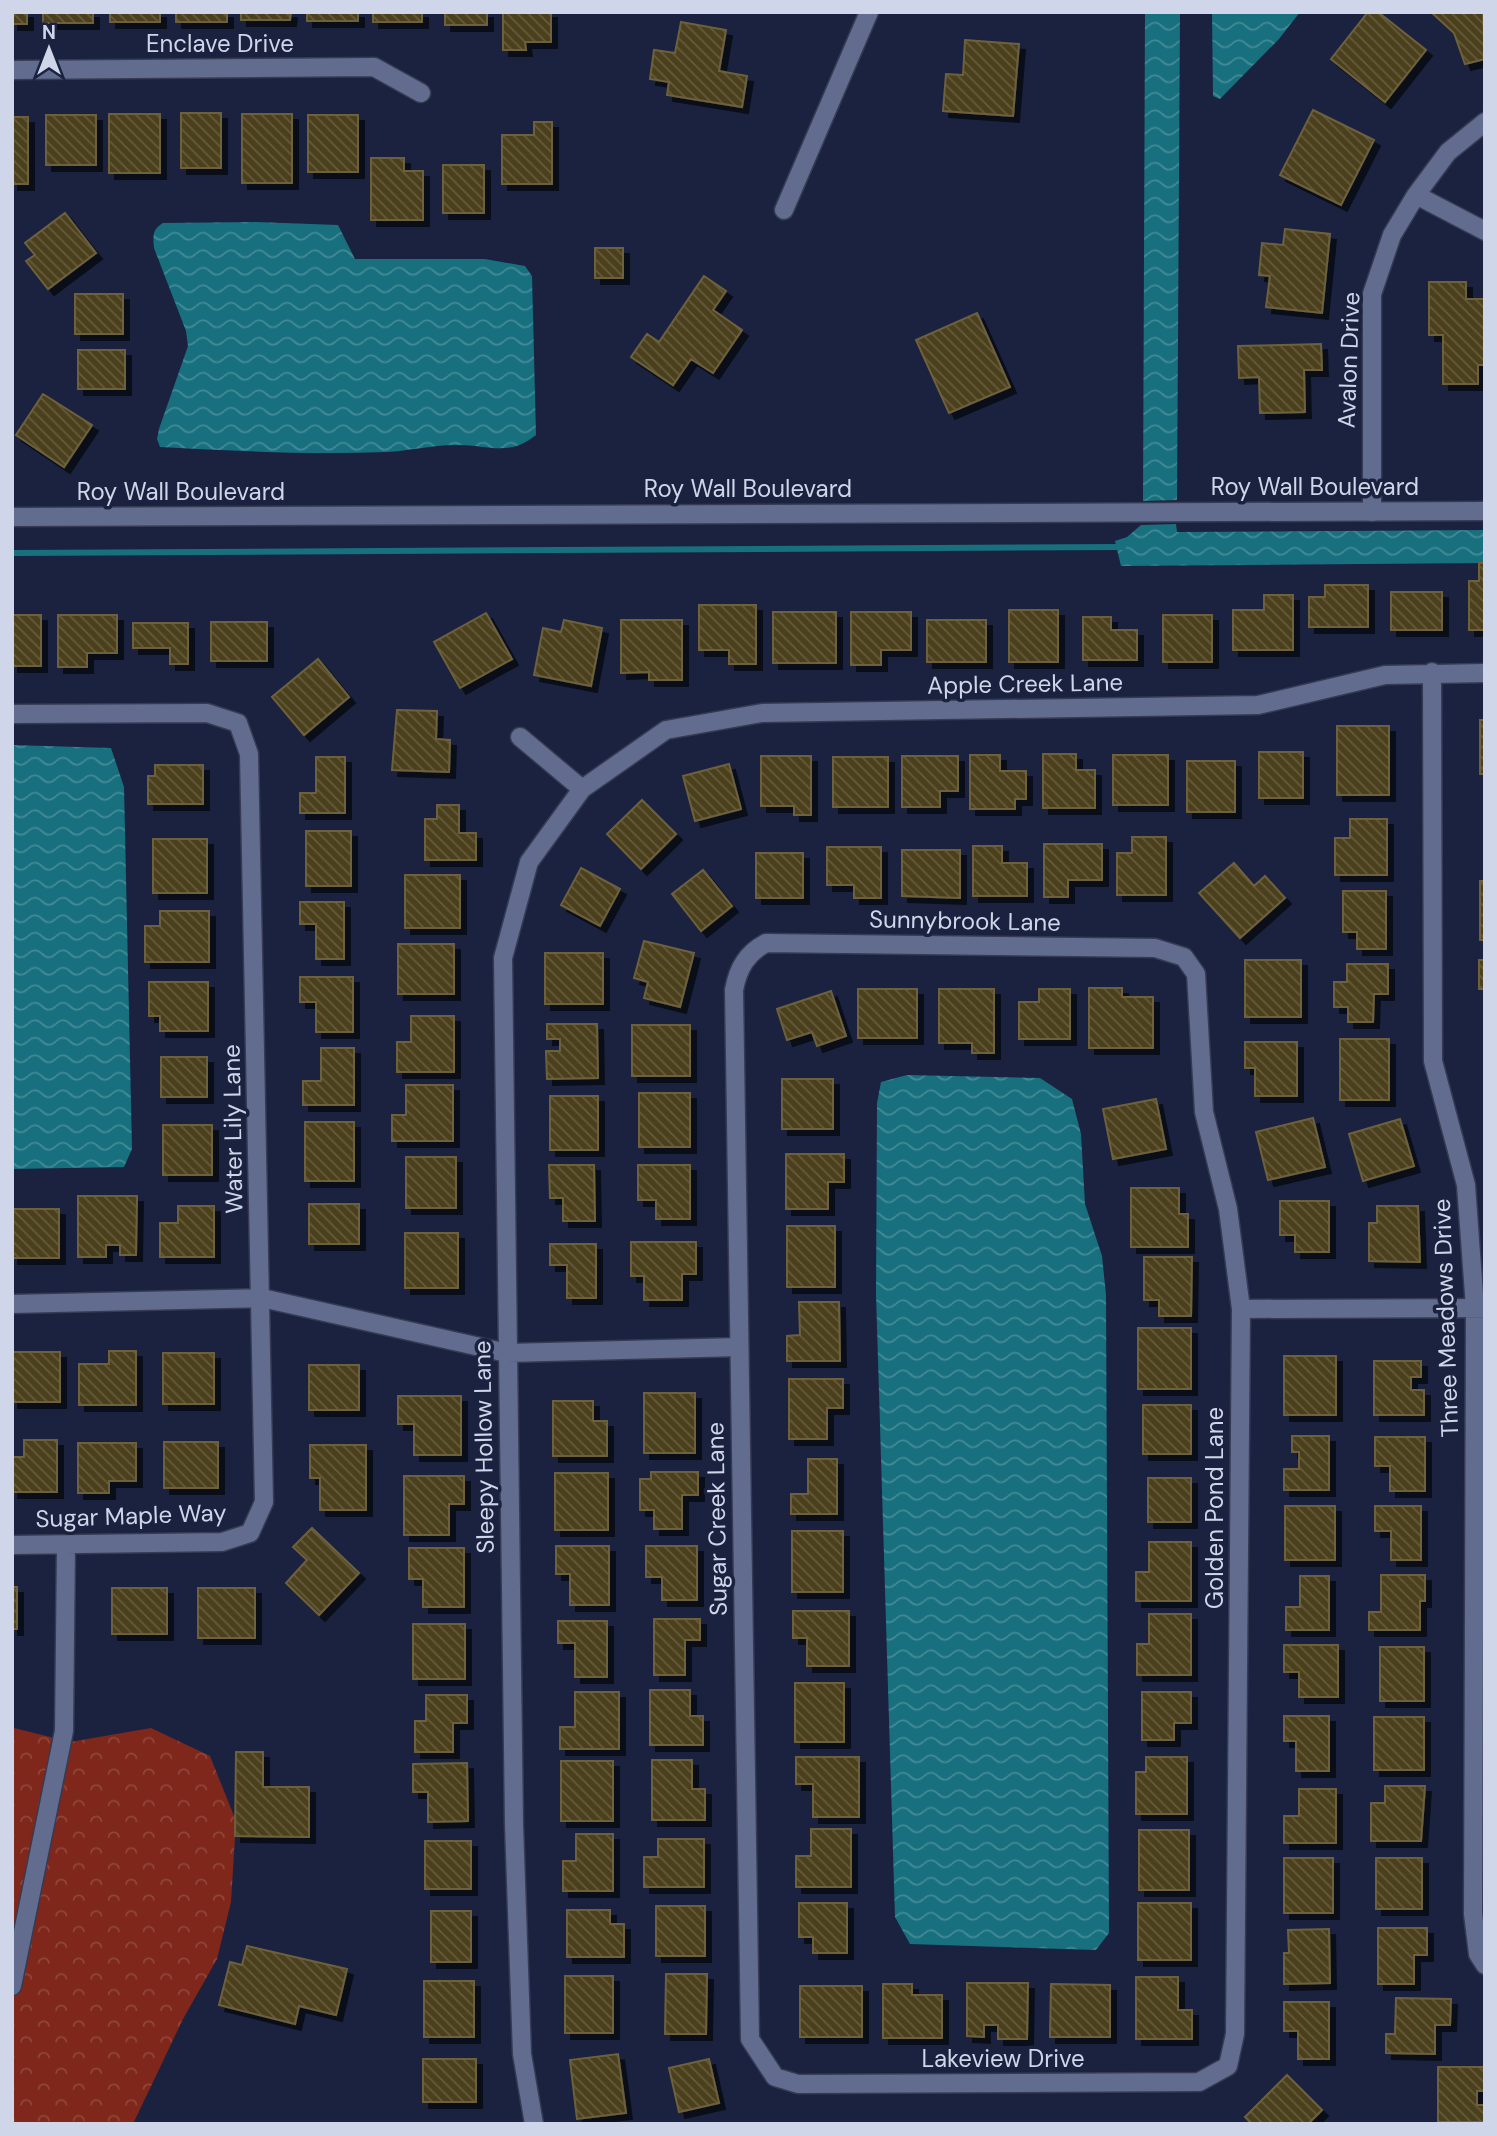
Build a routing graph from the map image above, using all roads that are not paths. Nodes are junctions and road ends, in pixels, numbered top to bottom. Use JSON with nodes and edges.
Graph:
{"nodes":[{"id":1,"x":869,"y":12,"type":"edge"},
{"id":2,"x":12,"y":70,"type":"edge"},
{"id":3,"x":421,"y":93,"type":"dead end"},
{"id":4,"x":1485,"y":122,"type":"edge"},
{"id":5,"x":1416,"y":195,"type":"junction"},
{"id":6,"x":784,"y":210,"type":"dead end"},
{"id":7,"x":1485,"y":231,"type":"edge"},
{"id":8,"x":1485,"y":511,"type":"edge"},
{"id":9,"x":1372,"y":512,"type":"junction"},
{"id":10,"x":12,"y":517,"type":"edge"},
{"id":11,"x":1432,"y":672,"type":"junction"},
{"id":12,"x":1485,"y":673,"type":"edge"},
{"id":13,"x":12,"y":714,"type":"edge"},
{"id":14,"x":520,"y":737,"type":"dead end"},
{"id":15,"x":582,"y":789,"type":"junction"},
{"id":16,"x":749,"y":956,"type":"joint"},
{"id":17,"x":1184,"y":957,"type":"joint"},
{"id":18,"x":262,"y":1298,"type":"junction"},
{"id":19,"x":12,"y":1304,"type":"edge"},
{"id":20,"x":1480,"y":1308,"type":"edge"},
{"id":21,"x":1241,"y":1309,"type":"junction"},
{"id":22,"x":739,"y":1347,"type":"junction"},
{"id":23,"x":508,"y":1353,"type":"junction"},
{"id":24,"x":250,"y":1533,"type":"joint"},
{"id":25,"x":12,"y":1545,"type":"edge"},
{"id":26,"x":66,"y":1545,"type":"junction"},
{"id":27,"x":1485,"y":1965,"type":"edge"},
{"id":28,"x":12,"y":1986,"type":"edge"},
{"id":29,"x":1228,"y":2066,"type":"joint"},
{"id":30,"x":775,"y":2077,"type":"joint"},
{"id":31,"x":534,"y":2124,"type":"edge"}],
"edges":[{"from":1,"to":6,"type":"street"},
{"from":2,"to":3,"type":"street","name":"Enclave Drive"},
{"from":4,"to":5,"type":"street","name":"Avalon Drive"},
{"from":5,"to":7,"type":"street"},
{"from":5,"to":9,"type":"street","name":"Avalon Drive"},
{"from":8,"to":9,"type":"street","name":"Roy Wall Boulevard"},
{"from":9,"to":10,"type":"street","name":"Roy Wall Boulevard"},
{"from":11,"to":12,"type":"street","name":"Apple Creek Lane"},
{"from":11,"to":15,"type":"street","name":"Apple Creek Lane"},
{"from":11,"to":20,"type":"street","name":"Three Meadows Drive"},
{"from":13,"to":18,"type":"street","name":"Water Lily Lane"},
{"from":14,"to":15,"type":"street"},
{"from":15,"to":23,"type":"street","name":"Sleepy Hollow Lane"},
{"from":16,"to":17,"type":"street","name":"Sunnybrook Lane"},
{"from":16,"to":22,"type":"street","name":"Sugar Creek Lane"},
{"from":17,"to":21,"type":"street","name":"Golden Pond Lane"},
{"from":18,"to":19,"type":"street"},
{"from":18,"to":23,"type":"street"},
{"from":18,"to":24,"type":"street","name":"Water Lily Lane"},
{"from":20,"to":21,"type":"street"},
{"from":20,"to":27,"type":"street","name":"Three Meadows Drive"},
{"from":21,"to":29,"type":"street","name":"Golden Pond Lane"},
{"from":22,"to":23,"type":"street"},
{"from":22,"to":30,"type":"street","name":"Sugar Creek Lane"},
{"from":23,"to":31,"type":"street","name":"Sleepy Hollow Lane"},
{"from":24,"to":26,"type":"street","name":"Sugar Maple Way"},
{"from":25,"to":26,"type":"street","name":"Sugar Maple Way"},
{"from":26,"to":28,"type":"street"},
{"from":29,"to":30,"type":"street","name":"Lakeview Drive"}]}
